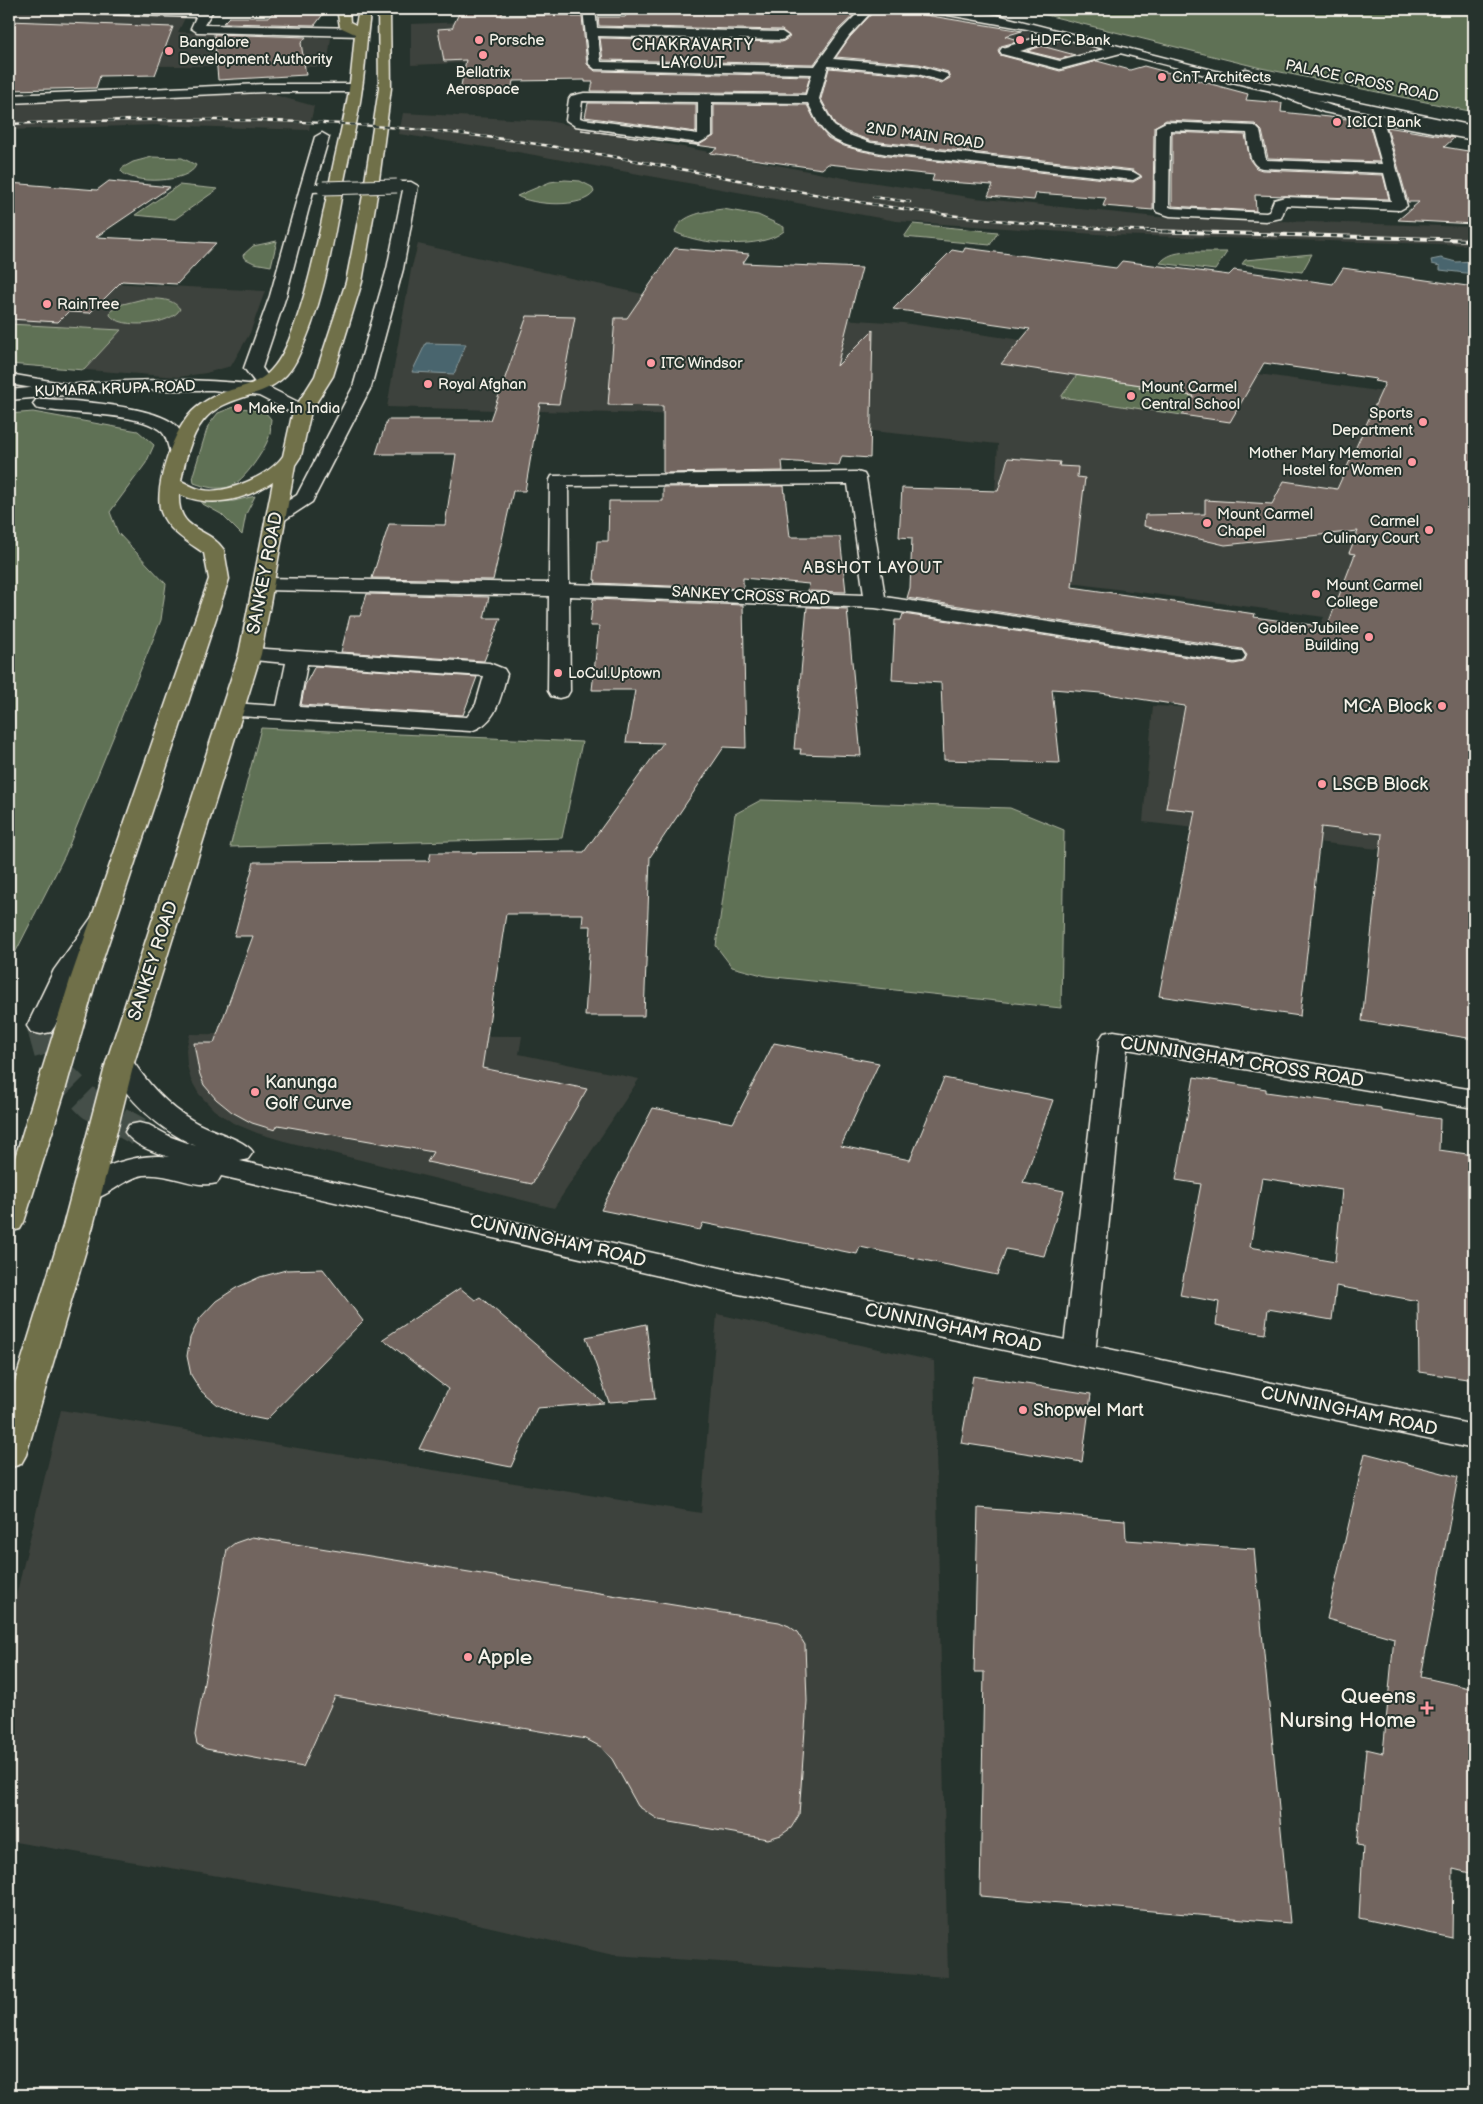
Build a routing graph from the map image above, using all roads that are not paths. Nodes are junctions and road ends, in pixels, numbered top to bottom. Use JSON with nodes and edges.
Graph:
{"nodes":[{"id":1,"x":70,"y":9,"type":"edge"},
{"id":2,"x":343,"y":9,"type":"edge"},
{"id":3,"x":589,"y":9,"type":"edge"},
{"id":4,"x":868,"y":9,"type":"edge"},
{"id":5,"x":937,"y":9,"type":"edge"},
{"id":6,"x":980,"y":9,"type":"edge"},
{"id":7,"x":205,"y":11,"type":"edge"},
{"id":8,"x":364,"y":12,"type":"edge"},
{"id":9,"x":397,"y":14,"type":"dead end"},
{"id":10,"x":384,"y":19,"type":"edge"},
{"id":11,"x":361,"y":32,"type":"junction"},
{"id":12,"x":592,"y":32,"type":"junction"},
{"id":13,"x":1059,"y":35,"type":"junction"},
{"id":14,"x":782,"y":36,"type":"dead end"},
{"id":15,"x":1117,"y":50,"type":"junction"},
{"id":16,"x":822,"y":66,"type":"junction"},
{"id":17,"x":1246,"y":73,"type":"junction"},
{"id":18,"x":942,"y":77,"type":"dead end"},
{"id":19,"x":1230,"y":79,"type":"junction"},
{"id":20,"x":356,"y":88,"type":"junction"},
{"id":21,"x":1276,"y":89,"type":"junction"},
{"id":22,"x":705,"y":98,"type":"junction"},
{"id":23,"x":9,"y":99,"type":"edge"},
{"id":24,"x":812,"y":99,"type":"junction"},
{"id":25,"x":1376,"y":118,"type":"junction"},
{"id":26,"x":1474,"y":120,"type":"edge"},
{"id":27,"x":1474,"y":130,"type":"edge"},
{"id":28,"x":1474,"y":136,"type":"edge"},
{"id":29,"x":322,"y":137,"type":"dead end"},
{"id":30,"x":1390,"y":169,"type":"junction"},
{"id":31,"x":1133,"y":176,"type":"dead end"},
{"id":32,"x":321,"y":191,"type":"junction"},
{"id":33,"x":9,"y":379,"type":"edge"},
{"id":34,"x":258,"y":386,"type":"junction"},
{"id":35,"x":68,"y":389,"type":"junction"},
{"id":36,"x":9,"y":395,"type":"edge"},
{"id":37,"x":9,"y":406,"type":"edge"},
{"id":38,"x":302,"y":411,"type":"junction"},
{"id":39,"x":179,"y":453,"type":"junction"},
{"id":40,"x":286,"y":465,"type":"junction"},
{"id":41,"x":171,"y":484,"type":"junction"},
{"id":42,"x":276,"y":517,"type":"junction"},
{"id":43,"x":264,"y":584,"type":"junction"},
{"id":44,"x":558,"y":589,"type":"junction"},
{"id":45,"x":875,"y":602,"type":"junction"},
{"id":46,"x":250,"y":654,"type":"junction"},
{"id":47,"x":1234,"y":656,"type":"dead end"},
{"id":48,"x":298,"y":657,"type":"junction"},
{"id":49,"x":559,"y":691,"type":"dead end"},
{"id":50,"x":233,"y":710,"type":"junction"},
{"id":51,"x":287,"y":712,"type":"junction"},
{"id":52,"x":103,"y":919,"type":"junction"},
{"id":53,"x":41,"y":1026,"type":"tunnel mouth"},
{"id":54,"x":120,"y":1063,"type":"junction"},
{"id":55,"x":1474,"y":1099,"type":"edge"},
{"id":56,"x":139,"y":1132,"type":"tunnel mouth"},
{"id":57,"x":87,"y":1192,"type":"junction"},
{"id":58,"x":9,"y":1222,"type":"edge"},
{"id":59,"x":525,"y":1232,"type":"junction"},
{"id":60,"x":1080,"y":1354,"type":"junction"},
{"id":61,"x":1474,"y":1438,"type":"edge"},
{"id":62,"x":9,"y":1454,"type":"edge"}],
"edges":[{"from":1,"to":7,"type":"street"},
{"from":2,"to":11,"type":"main road"},
{"from":3,"to":12,"type":"street"},
{"from":4,"to":16,"type":"street"},
{"from":5,"to":13,"type":"street","name":"PALACE CROSS ROAD"},
{"from":6,"to":17,"type":"street","name":"PALACE CROSS ROAD"},
{"from":7,"to":11,"type":"street"},
{"from":8,"to":11,"type":"main road"},
{"from":9,"to":10,"type":"main road"},
{"from":10,"to":38,"type":"main road","name":"SANKEY ROAD"},
{"from":11,"to":20,"type":"main road"},
{"from":12,"to":14,"type":"street"},
{"from":12,"to":16,"type":"street"},
{"from":13,"to":15,"type":"street","name":"PALACE CROSS ROAD"},
{"from":13,"to":15,"type":"street"},
{"from":15,"to":19,"type":"street","name":"PALACE CROSS ROAD"},
{"from":16,"to":18,"type":"street"},
{"from":16,"to":24,"type":"street"},
{"from":17,"to":19,"type":"street"},
{"from":17,"to":26,"type":"street","name":"PALACE CROSS ROAD"},
{"from":19,"to":21,"type":"street","name":"PALACE CROSS ROAD"},
{"from":20,"to":23,"type":"street"},
{"from":20,"to":32,"type":"main road"},
{"from":21,"to":25,"type":"street"},
{"from":21,"to":27,"type":"street","name":"PALACE CROSS ROAD"},
{"from":22,"to":22,"type":"street"},
{"from":22,"to":24,"type":"street"},
{"from":24,"to":31,"type":"street","name":"2ND MAIN ROAD"},
{"from":25,"to":28,"type":"street"},
{"from":25,"to":30,"type":"street"},
{"from":29,"to":32,"type":"street"},
{"from":30,"to":30,"type":"street"},
{"from":32,"to":34,"type":"street"},
{"from":32,"to":34,"type":"main road"},
{"from":32,"to":42,"type":"street","bridge":true},
{"from":33,"to":35,"type":"street"},
{"from":34,"to":35,"type":"street","name":"KUMARA KRUPA ROAD"},
{"from":34,"to":38,"type":"street"},
{"from":34,"to":39,"type":"main road"},
{"from":35,"to":36,"type":"street","name":"KUMARA KRUPA ROAD"},
{"from":37,"to":39,"type":"street"},
{"from":38,"to":40,"type":"main road","name":"SANKEY ROAD"},
{"from":39,"to":41,"type":"main road"},
{"from":40,"to":41,"type":"main road"},
{"from":40,"to":42,"type":"main road","name":"SANKEY ROAD"},
{"from":41,"to":52,"type":"main road"},
{"from":42,"to":43,"type":"main road","name":"SANKEY ROAD"},
{"from":43,"to":44,"type":"street","name":"SANKEY CROSS ROAD"},
{"from":43,"to":46,"type":"main road","name":"SANKEY ROAD"},
{"from":44,"to":45,"type":"street","name":"SANKEY CROSS ROAD"},
{"from":44,"to":45,"type":"street"},
{"from":44,"to":49,"type":"street"},
{"from":45,"to":47,"type":"street","name":"SANKEY CROSS ROAD"},
{"from":46,"to":48,"type":"street"},
{"from":46,"to":50,"type":"main road","name":"SANKEY ROAD"},
{"from":48,"to":51,"type":"street"},
{"from":48,"to":51,"type":"street"},
{"from":50,"to":51,"type":"street"},
{"from":50,"to":54,"type":"main road","name":"SANKEY ROAD"},
{"from":52,"to":53,"type":"street"},
{"from":52,"to":58,"type":"main road"},
{"from":54,"to":57,"type":"main road","name":"SANKEY ROAD"},
{"from":54,"to":59,"type":"street"},
{"from":55,"to":60,"type":"street","name":"CUNNINGHAM CROSS ROAD"},
{"from":56,"to":59,"type":"street","name":"CUNNINGHAM ROAD"},
{"from":57,"to":59,"type":"street"},
{"from":57,"to":62,"type":"main road","name":"SANKEY ROAD"},
{"from":59,"to":60,"type":"street","name":"CUNNINGHAM ROAD"},
{"from":60,"to":61,"type":"street","name":"CUNNINGHAM ROAD"}]}
